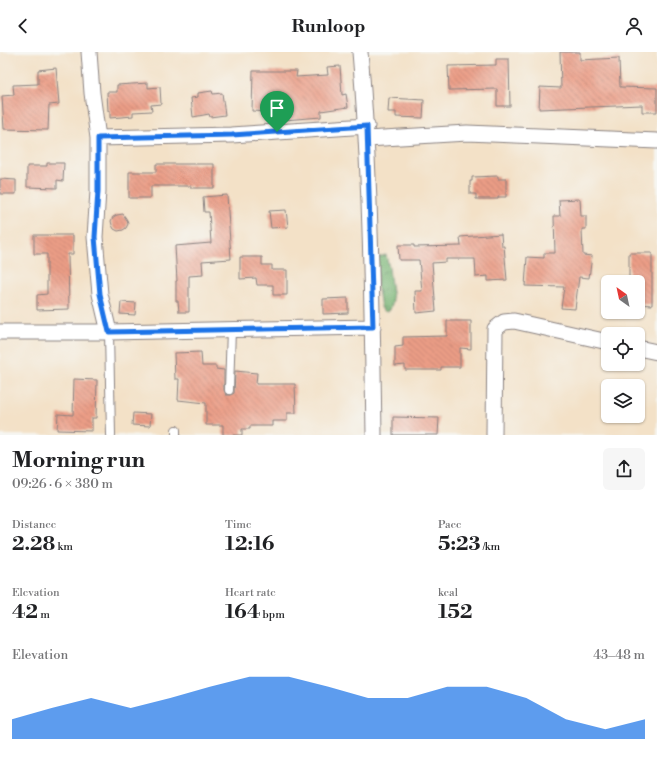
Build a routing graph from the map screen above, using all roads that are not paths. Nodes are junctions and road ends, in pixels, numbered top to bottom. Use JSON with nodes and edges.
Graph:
{"nodes":[{"id":1,"x":89,"y":52,"type":"edge"},
{"id":2,"x":360,"y":52,"type":"edge"},
{"id":3,"x":367,"y":132,"type":"junction"},
{"id":4,"x":98,"y":138,"type":"junction"},
{"id":5,"x":657,"y":141,"type":"edge"},
{"id":6,"x":373,"y":327,"type":"junction"},
{"id":7,"x":231,"y":329,"type":"junction"},
{"id":8,"x":0,"y":332,"type":"edge"},
{"id":9,"x":109,"y":332,"type":"junction"},
{"id":10,"x":601,"y":341,"type":"edge"},
{"id":11,"x":645,"y":349,"type":"edge"},
{"id":12,"x":657,"y":352,"type":"edge"},
{"id":13,"x":229,"y":390,"type":"dead end"},
{"id":14,"x":111,"y":435,"type":"edge"},
{"id":15,"x":374,"y":435,"type":"edge"},
{"id":16,"x":494,"y":435,"type":"edge"}],
"edges":[{"from":1,"to":4,"type":"street"},
{"from":2,"to":3,"type":"street"},
{"from":3,"to":4,"type":"street"},
{"from":3,"to":5,"type":"street"},
{"from":3,"to":6,"type":"street"},
{"from":4,"to":9,"type":"street"},
{"from":6,"to":7,"type":"street"},
{"from":6,"to":15,"type":"street"},
{"from":7,"to":9,"type":"street"},
{"from":7,"to":13,"type":"lane"},
{"from":8,"to":9,"type":"street"},
{"from":9,"to":14,"type":"lane"},
{"from":10,"to":16,"type":"street"},
{"from":11,"to":12,"type":"street"}]}
